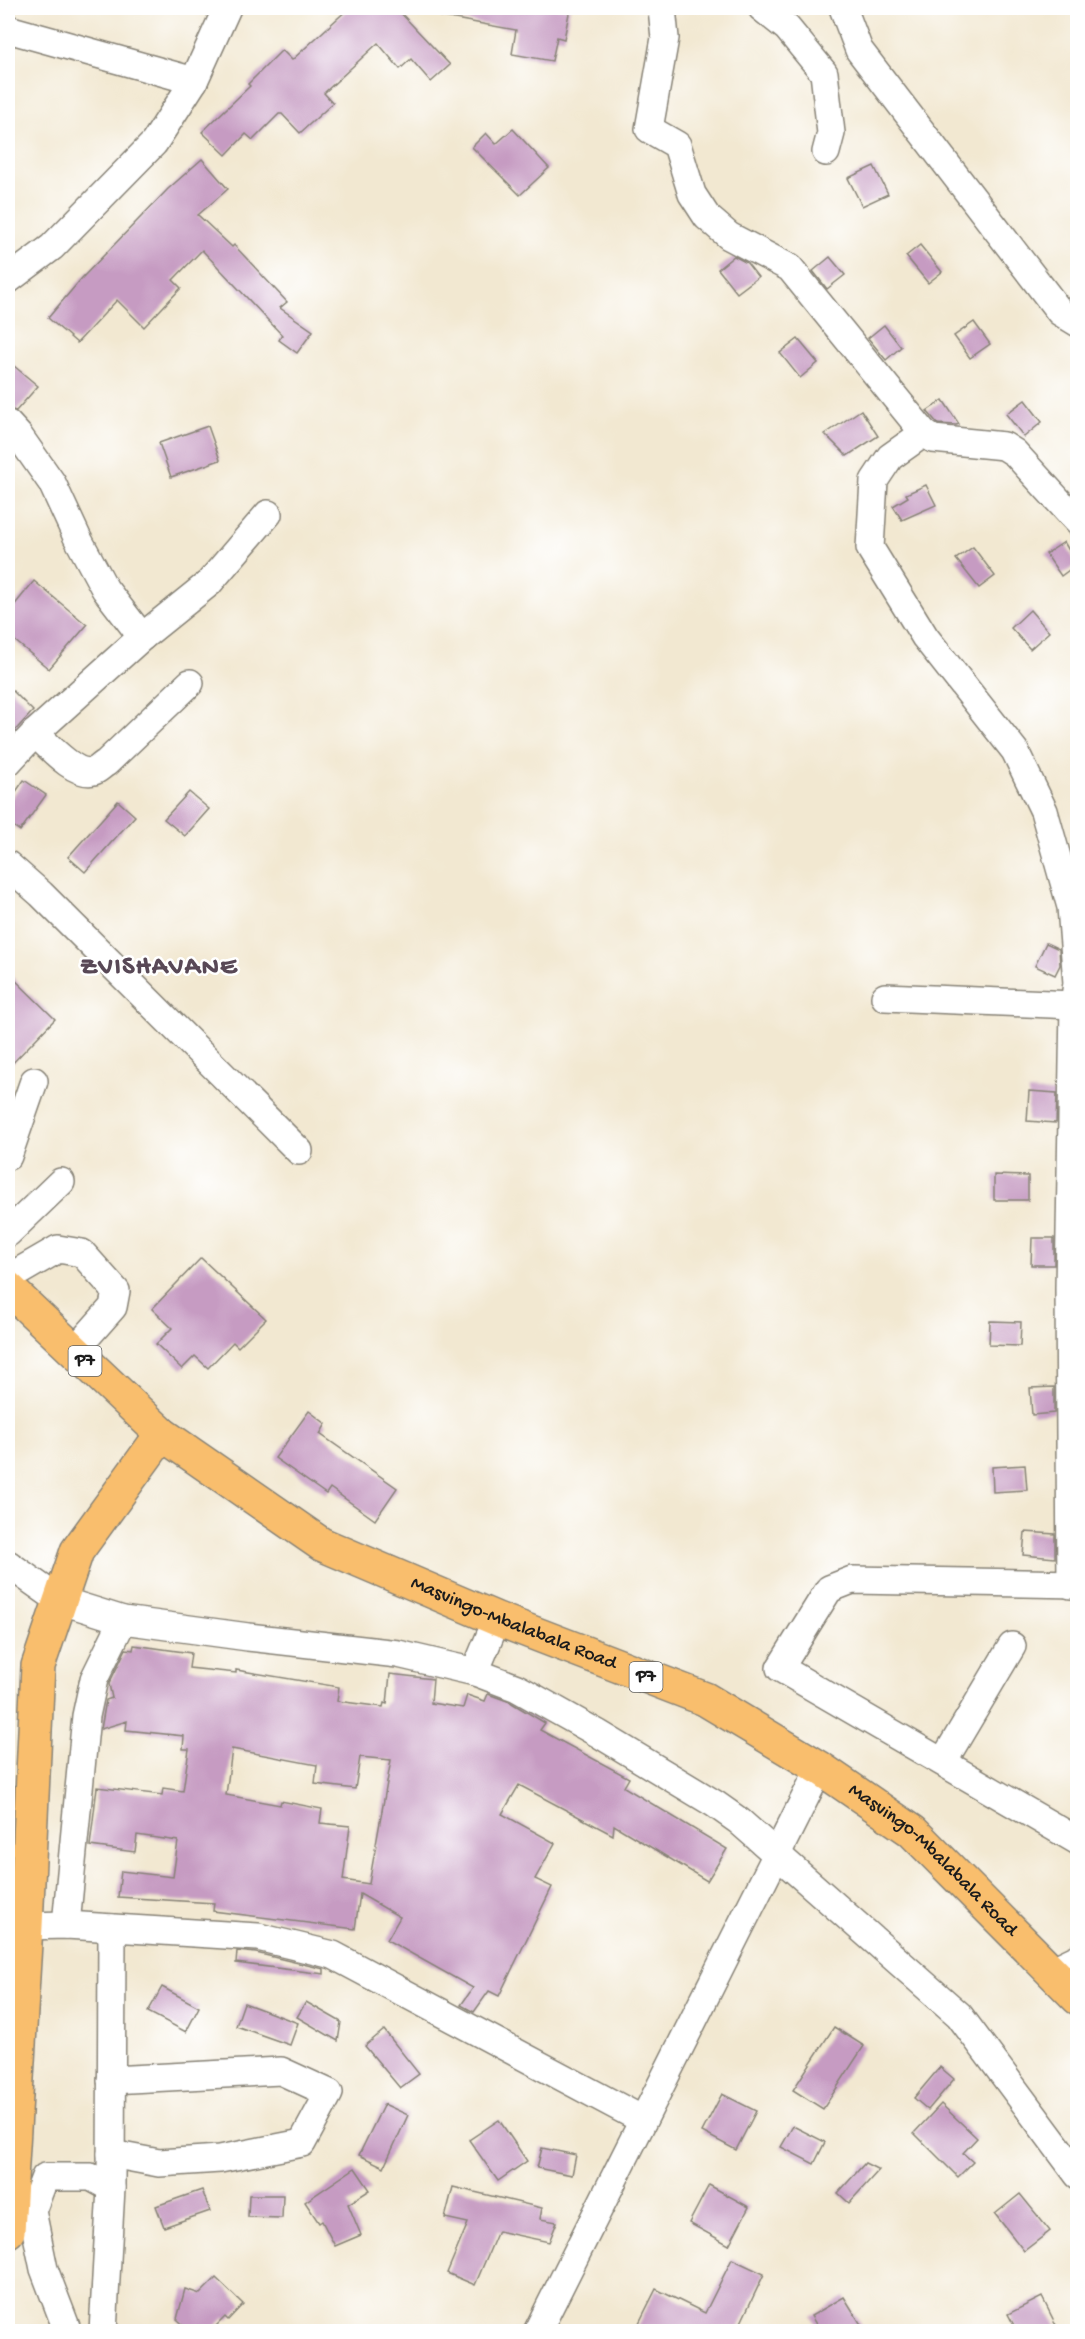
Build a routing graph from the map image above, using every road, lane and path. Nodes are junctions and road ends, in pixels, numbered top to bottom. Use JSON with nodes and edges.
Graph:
{"nodes":[{"id":1,"x":227,"y":8,"type":"edge"},
{"id":2,"x":662,"y":8,"type":"edge"},
{"id":3,"x":762,"y":8,"type":"edge"},
{"id":4,"x":843,"y":8,"type":"edge"},
{"id":5,"x":8,"y":29,"type":"edge"},
{"id":6,"x":194,"y":81,"type":"junction"},
{"id":7,"x":826,"y":152,"type":"dead end"},
{"id":8,"x":8,"y":280,"type":"edge"},
{"id":9,"x":1077,"y":323,"type":"edge"},
{"id":10,"x":8,"y":424,"type":"edge"},
{"id":11,"x":924,"y":433,"type":"junction"},
{"id":12,"x":268,"y":514,"type":"dead end"},
{"id":13,"x":1077,"y":522,"type":"edge"},
{"id":14,"x":142,"y":637,"type":"junction"},
{"id":15,"x":190,"y":683,"type":"dead end"},
{"id":16,"x":35,"y":734,"type":"junction"},
{"id":17,"x":8,"y":762,"type":"edge"},
{"id":18,"x":8,"y":865,"type":"edge"},
{"id":19,"x":885,"y":997,"type":"dead end"},
{"id":20,"x":1074,"y":1005,"type":"junction"},
{"id":21,"x":34,"y":1081,"type":"dead end"},
{"id":22,"x":299,"y":1151,"type":"dead end"},
{"id":23,"x":8,"y":1155,"type":"edge"},
{"id":24,"x":62,"y":1182,"type":"dead end"},
{"id":25,"x":8,"y":1233,"type":"edge"},
{"id":26,"x":8,"y":1278,"type":"edge"},
{"id":27,"x":8,"y":1288,"type":"edge"},
{"id":28,"x":1073,"y":1288,"type":"edge"},
{"id":29,"x":74,"y":1351,"type":"junction"},
{"id":30,"x":162,"y":1434,"type":"junction"},
{"id":31,"x":8,"y":1564,"type":"edge"},
{"id":32,"x":1074,"y":1585,"type":"edge"},
{"id":33,"x":59,"y":1600,"type":"junction"},
{"id":34,"x":497,"y":1619,"type":"junction"},
{"id":35,"x":123,"y":1620,"type":"junction"},
{"id":36,"x":1012,"y":1646,"type":"dead end"},
{"id":37,"x":475,"y":1672,"type":"junction"},
{"id":38,"x":943,"y":1762,"type":"junction"},
{"id":39,"x":820,"y":1768,"type":"junction"},
{"id":40,"x":1077,"y":1841,"type":"edge"},
{"id":41,"x":777,"y":1854,"type":"junction"},
{"id":42,"x":66,"y":1925,"type":"junction"},
{"id":43,"x":26,"y":1926,"type":"junction"},
{"id":44,"x":112,"y":1928,"type":"junction"},
{"id":45,"x":1064,"y":1965,"type":"edge"},
{"id":46,"x":1077,"y":1998,"type":"edge"},
{"id":47,"x":111,"y":2080,"type":"junction"},
{"id":48,"x":643,"y":2120,"type":"junction"},
{"id":49,"x":111,"y":2154,"type":"junction"},
{"id":50,"x":1077,"y":2175,"type":"edge"},
{"id":51,"x":111,"y":2188,"type":"junction"},
{"id":52,"x":8,"y":2230,"type":"edge"},
{"id":53,"x":543,"y":2329,"type":"edge"},
{"id":54,"x":68,"y":2331,"type":"edge"},
{"id":55,"x":103,"y":2331,"type":"edge"}],
"edges":[{"from":1,"to":6,"type":"street"},
{"from":2,"to":11,"type":"street"},
{"from":3,"to":7,"type":"street"},
{"from":4,"to":9,"type":"street"},
{"from":5,"to":6,"type":"street"},
{"from":6,"to":8,"type":"street"},
{"from":10,"to":14,"type":"street"},
{"from":11,"to":13,"type":"street"},
{"from":11,"to":20,"type":"street"},
{"from":12,"to":14,"type":"street"},
{"from":14,"to":16,"type":"street"},
{"from":15,"to":16,"type":"street"},
{"from":16,"to":17,"type":"street"},
{"from":18,"to":22,"type":"street"},
{"from":19,"to":20,"type":"street"},
{"from":20,"to":28,"type":"street"},
{"from":21,"to":23,"type":"street"},
{"from":24,"to":25,"type":"street"},
{"from":26,"to":29,"type":"street"},
{"from":27,"to":29,"type":"highway","name":"Masvingo-Mbalabala Road","number":"P7"},
{"from":28,"to":32,"type":"street"},
{"from":29,"to":30,"type":"highway","name":"Masvingo-Mbalabala Road","number":"P7"},
{"from":30,"to":33,"type":"highway"},
{"from":30,"to":34,"type":"highway","name":"Masvingo-Mbalabala Road","number":"P7"},
{"from":31,"to":33,"type":"street"},
{"from":32,"to":38,"type":"street"},
{"from":33,"to":35,"type":"street"},
{"from":33,"to":43,"type":"highway"},
{"from":34,"to":37,"type":"street"},
{"from":34,"to":39,"type":"highway","name":"Masvingo-Mbalabala Road","number":"P7"},
{"from":35,"to":37,"type":"street"},
{"from":35,"to":42,"type":"street"},
{"from":36,"to":38,"type":"street"},
{"from":37,"to":41,"type":"street"},
{"from":38,"to":40,"type":"street"},
{"from":39,"to":41,"type":"street"},
{"from":39,"to":45,"type":"highway","name":"Masvingo-Mbalabala Road","number":"P7"},
{"from":41,"to":48,"type":"street"},
{"from":41,"to":50,"type":"street"},
{"from":42,"to":43,"type":"street"},
{"from":42,"to":44,"type":"street"},
{"from":43,"to":52,"type":"highway"},
{"from":44,"to":47,"type":"street"},
{"from":44,"to":48,"type":"street"},
{"from":45,"to":46,"type":"highway","name":"Masvingo-Mbalabala Road","number":"P7"},
{"from":47,"to":49,"type":"street"},
{"from":47,"to":49,"type":"street"},
{"from":48,"to":53,"type":"street"},
{"from":49,"to":51,"type":"street"},
{"from":51,"to":54,"type":"street"},
{"from":51,"to":55,"type":"street"}]}
